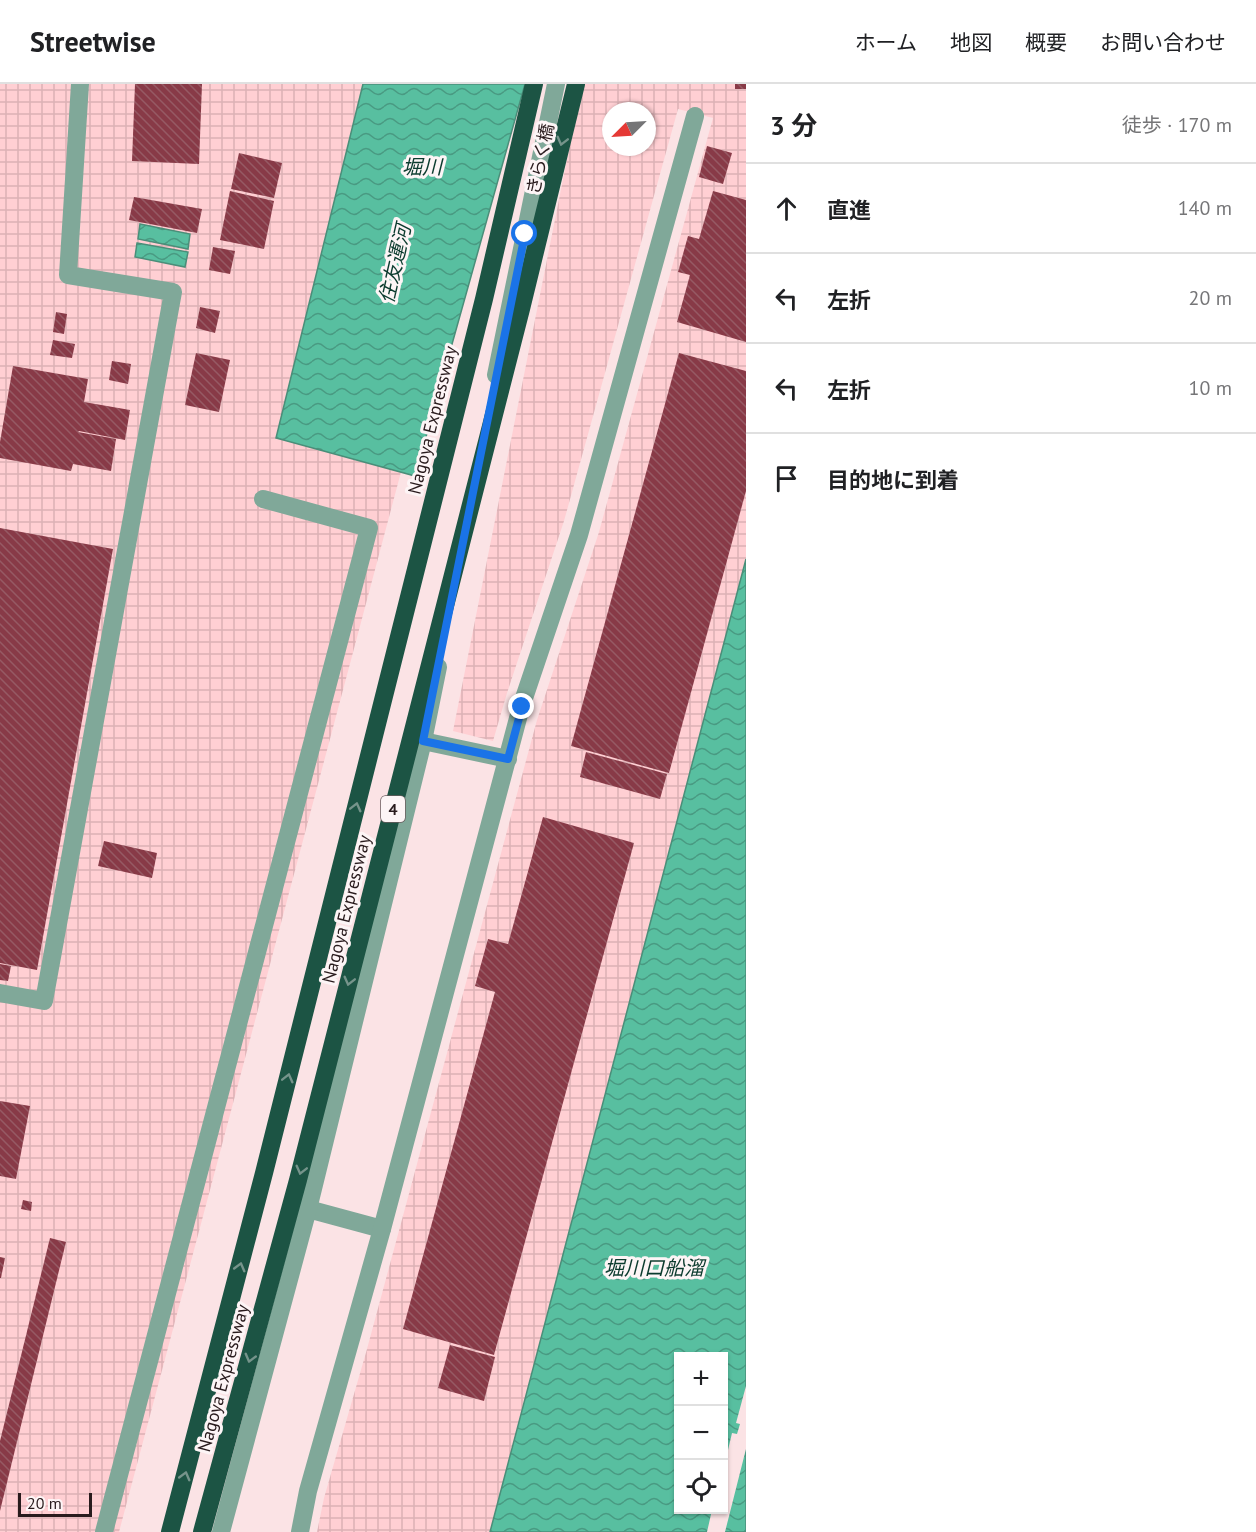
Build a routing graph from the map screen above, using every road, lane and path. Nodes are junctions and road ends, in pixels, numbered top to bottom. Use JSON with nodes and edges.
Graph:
{"nodes":[{"id":1,"x":80,"y":84,"type":"edge"},
{"id":2,"x":534,"y":84,"type":"edge"},
{"id":3,"x":556,"y":84,"type":"edge"},
{"id":4,"x":576,"y":84,"type":"edge"},
{"id":5,"x":695,"y":116,"type":"dead end"},
{"id":6,"x":263,"y":499,"type":"dead end"},
{"id":7,"x":423,"y":741,"type":"junction"},
{"id":8,"x":508,"y":759,"type":"junction"},
{"id":9,"x":0,"y":993,"type":"edge"},
{"id":10,"x":308,"y":1209,"type":"junction"},
{"id":11,"x":382,"y":1229,"type":"junction"},
{"id":12,"x":104,"y":1532,"type":"edge"},
{"id":13,"x":170,"y":1532,"type":"edge"},
{"id":14,"x":202,"y":1532,"type":"edge"},
{"id":15,"x":221,"y":1532,"type":"edge"},
{"id":16,"x":300,"y":1532,"type":"edge"}],
"edges":[{"from":1,"to":9,"type":"street"},
{"from":13,"to":2,"type":"highway","name":"Nagoya Expressway","number":"4","one_way":true},
{"from":3,"to":7,"type":"street","name":"きらく橋"},
{"from":4,"to":14,"type":"highway","name":"Nagoya Expressway","number":"4","one_way":true,"bridge":true},
{"from":5,"to":8,"type":"street"},
{"from":6,"to":12,"type":"street"},
{"from":7,"to":8,"type":"street"},
{"from":7,"to":10,"type":"street","name":"きらく橋"},
{"from":8,"to":11,"type":"street"},
{"from":10,"to":11,"type":"street"},
{"from":10,"to":15,"type":"street","name":"きらく橋"},
{"from":11,"to":16,"type":"street"}]}
